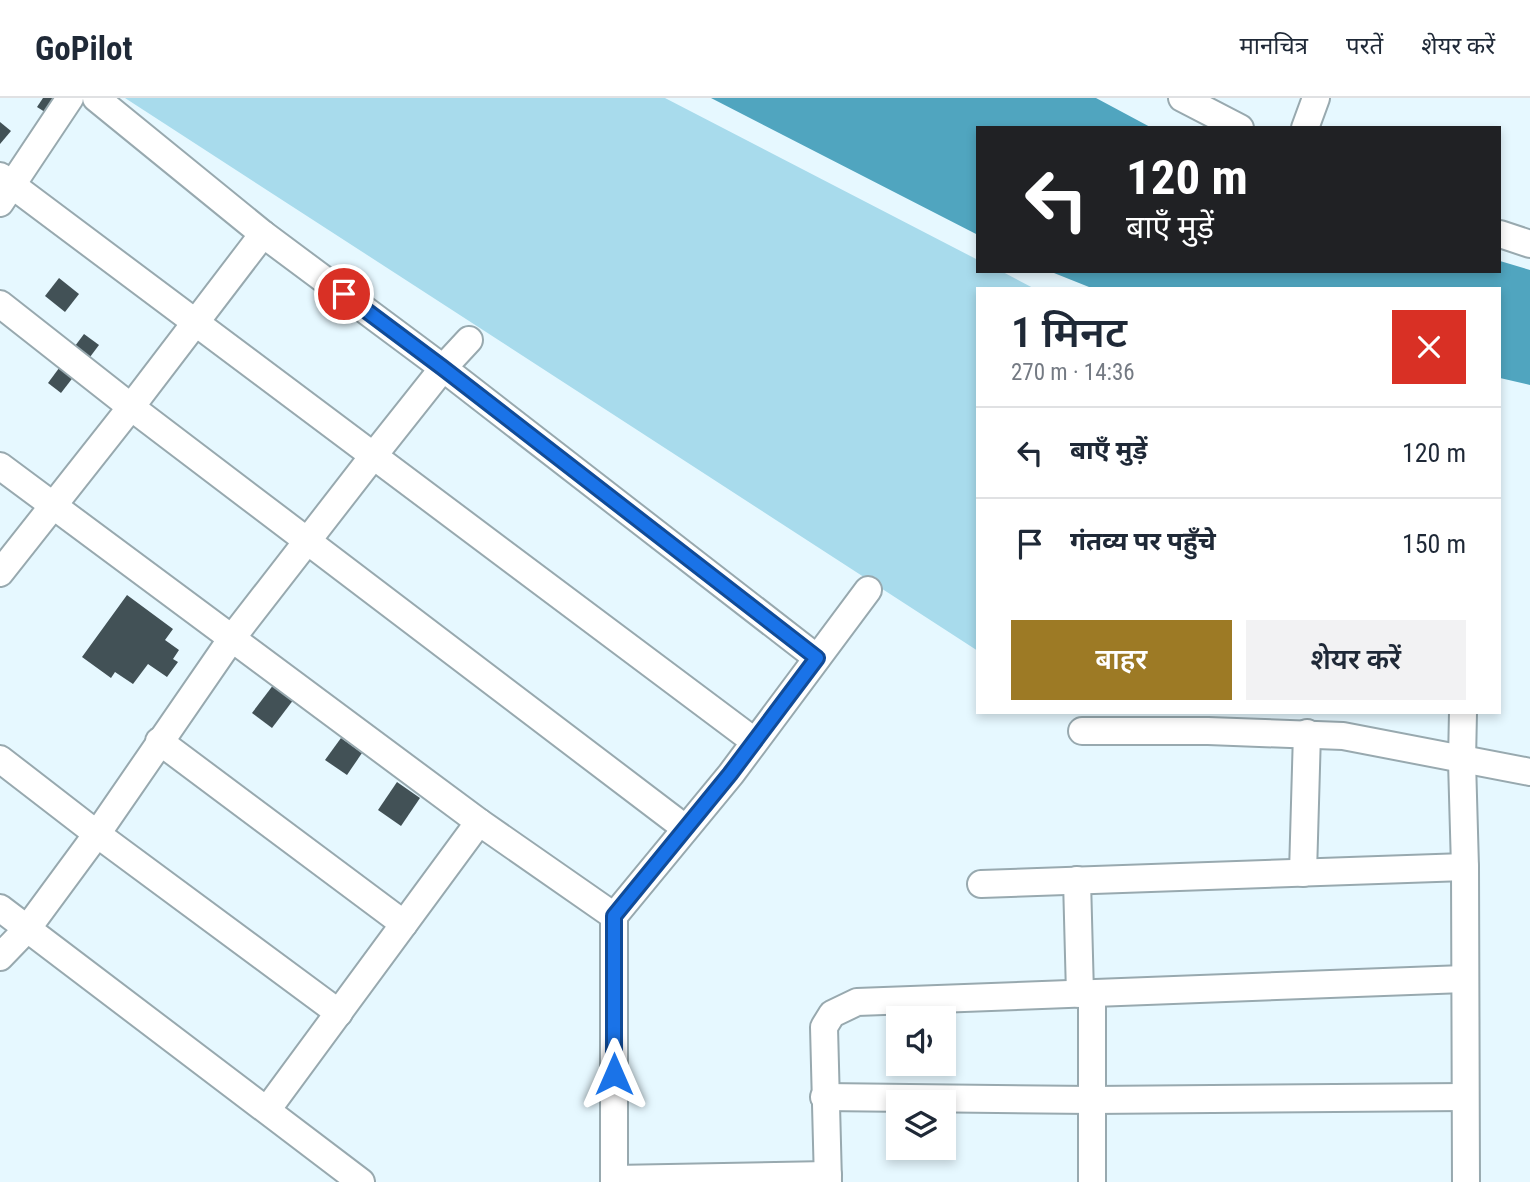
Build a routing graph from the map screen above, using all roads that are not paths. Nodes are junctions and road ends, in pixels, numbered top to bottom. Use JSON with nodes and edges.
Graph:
{"nodes":[{"id":1,"x":70,"y":98,"type":"edge"},
{"id":2,"x":96,"y":98,"type":"edge"},
{"id":3,"x":1182,"y":98,"type":"edge"},
{"id":4,"x":1316,"y":98,"type":"edge"},
{"id":5,"x":1236,"y":126,"type":"edge"},
{"id":6,"x":1306,"y":126,"type":"edge"},
{"id":7,"x":4,"y":188,"type":"edge"},
{"id":8,"x":264,"y":234,"type":"junction"},
{"id":9,"x":1501,"y":234,"type":"edge"},
{"id":10,"x":1530,"y":244,"type":"edge"},
{"id":11,"x":0,"y":304,"type":"edge"},
{"id":12,"x":194,"y":323,"type":"junction"},
{"id":13,"x":469,"y":340,"type":"dead end"},
{"id":14,"x":443,"y":368,"type":"junction"},
{"id":15,"x":131,"y":407,"type":"junction"},
{"id":16,"x":374,"y":455,"type":"junction"},
{"id":17,"x":0,"y":466,"type":"edge"},
{"id":18,"x":53,"y":505,"type":"junction"},
{"id":19,"x":308,"y":541,"type":"junction"},
{"id":20,"x":0,"y":573,"type":"edge"},
{"id":21,"x":868,"y":590,"type":"dead end"},
{"id":22,"x":232,"y":638,"type":"junction"},
{"id":23,"x":817,"y":658,"type":"junction"},
{"id":24,"x":1463,"y":714,"type":"edge"},
{"id":25,"x":1082,"y":731,"type":"dead end"},
{"id":26,"x":1307,"y":733,"type":"junction"},
{"id":27,"x":159,"y":741,"type":"junction"},
{"id":28,"x":754,"y":741,"type":"junction"},
{"id":29,"x":0,"y":759,"type":"edge"},
{"id":30,"x":1462,"y":761,"type":"junction"},
{"id":31,"x":1530,"y":772,"type":"edge"},
{"id":32,"x":478,"y":822,"type":"junction"},
{"id":33,"x":685,"y":828,"type":"junction"},
{"id":34,"x":97,"y":834,"type":"junction"},
{"id":35,"x":1465,"y":867,"type":"junction"},
{"id":36,"x":1303,"y":873,"type":"junction"},
{"id":37,"x":1077,"y":880,"type":"junction"},
{"id":38,"x":981,"y":884,"type":"dead end"},
{"id":39,"x":0,"y":908,"type":"edge"},
{"id":40,"x":614,"y":916,"type":"junction"},
{"id":41,"x":404,"y":924,"type":"junction"},
{"id":42,"x":27,"y":929,"type":"junction"},
{"id":43,"x":0,"y":957,"type":"edge"},
{"id":44,"x":1464,"y":979,"type":"junction"},
{"id":45,"x":1086,"y":994,"type":"junction"},
{"id":46,"x":339,"y":1013,"type":"junction"},
{"id":47,"x":824,"y":1097,"type":"junction"},
{"id":48,"x":1465,"y":1097,"type":"junction"},
{"id":49,"x":1092,"y":1100,"type":"junction"},
{"id":50,"x":267,"y":1110,"type":"junction"},
{"id":51,"x":828,"y":1179,"type":"edge"},
{"id":52,"x":614,"y":1180,"type":"edge"},
{"id":53,"x":361,"y":1182,"type":"edge"},
{"id":54,"x":1092,"y":1182,"type":"edge"},
{"id":55,"x":1466,"y":1182,"type":"edge"}],
"edges":[{"from":1,"to":7,"type":"street"},
{"from":2,"to":8,"type":"street"},
{"from":3,"to":5,"type":"street"},
{"from":4,"to":6,"type":"street"},
{"from":7,"to":12,"type":"street"},
{"from":8,"to":12,"type":"street"},
{"from":8,"to":14,"type":"street"},
{"from":9,"to":10,"type":"street"},
{"from":11,"to":15,"type":"street"},
{"from":12,"to":15,"type":"street"},
{"from":12,"to":16,"type":"street"},
{"from":13,"to":14,"type":"street"},
{"from":14,"to":16,"type":"street"},
{"from":14,"to":23,"type":"street"},
{"from":15,"to":18,"type":"street"},
{"from":15,"to":19,"type":"street"},
{"from":16,"to":19,"type":"street"},
{"from":16,"to":28,"type":"street"},
{"from":17,"to":18,"type":"street"},
{"from":18,"to":20,"type":"street"},
{"from":18,"to":22,"type":"street"},
{"from":19,"to":22,"type":"street"},
{"from":19,"to":33,"type":"street"},
{"from":21,"to":23,"type":"street"},
{"from":22,"to":27,"type":"street"},
{"from":22,"to":32,"type":"street"},
{"from":23,"to":28,"type":"street"},
{"from":24,"to":30,"type":"street"},
{"from":25,"to":26,"type":"street"},
{"from":26,"to":30,"type":"street"},
{"from":26,"to":36,"type":"street"},
{"from":27,"to":34,"type":"street"},
{"from":27,"to":41,"type":"street"},
{"from":28,"to":33,"type":"street"},
{"from":29,"to":34,"type":"street"},
{"from":30,"to":31,"type":"street"},
{"from":30,"to":35,"type":"street"},
{"from":32,"to":40,"type":"street"},
{"from":32,"to":41,"type":"street"},
{"from":33,"to":40,"type":"street"},
{"from":34,"to":42,"type":"street"},
{"from":34,"to":46,"type":"street"},
{"from":35,"to":36,"type":"street"},
{"from":35,"to":44,"type":"street"},
{"from":36,"to":37,"type":"street"},
{"from":37,"to":38,"type":"street"},
{"from":37,"to":45,"type":"street"},
{"from":39,"to":42,"type":"street"},
{"from":40,"to":52,"type":"street"},
{"from":41,"to":46,"type":"street"},
{"from":42,"to":43,"type":"street"},
{"from":42,"to":50,"type":"street"},
{"from":44,"to":45,"type":"street"},
{"from":44,"to":48,"type":"street"},
{"from":45,"to":47,"type":"street"},
{"from":45,"to":49,"type":"street"},
{"from":46,"to":50,"type":"street"},
{"from":47,"to":49,"type":"street"},
{"from":47,"to":51,"type":"street"},
{"from":48,"to":49,"type":"street"},
{"from":48,"to":55,"type":"street"},
{"from":49,"to":54,"type":"street"},
{"from":50,"to":53,"type":"street"},
{"from":51,"to":52,"type":"street"}]}
